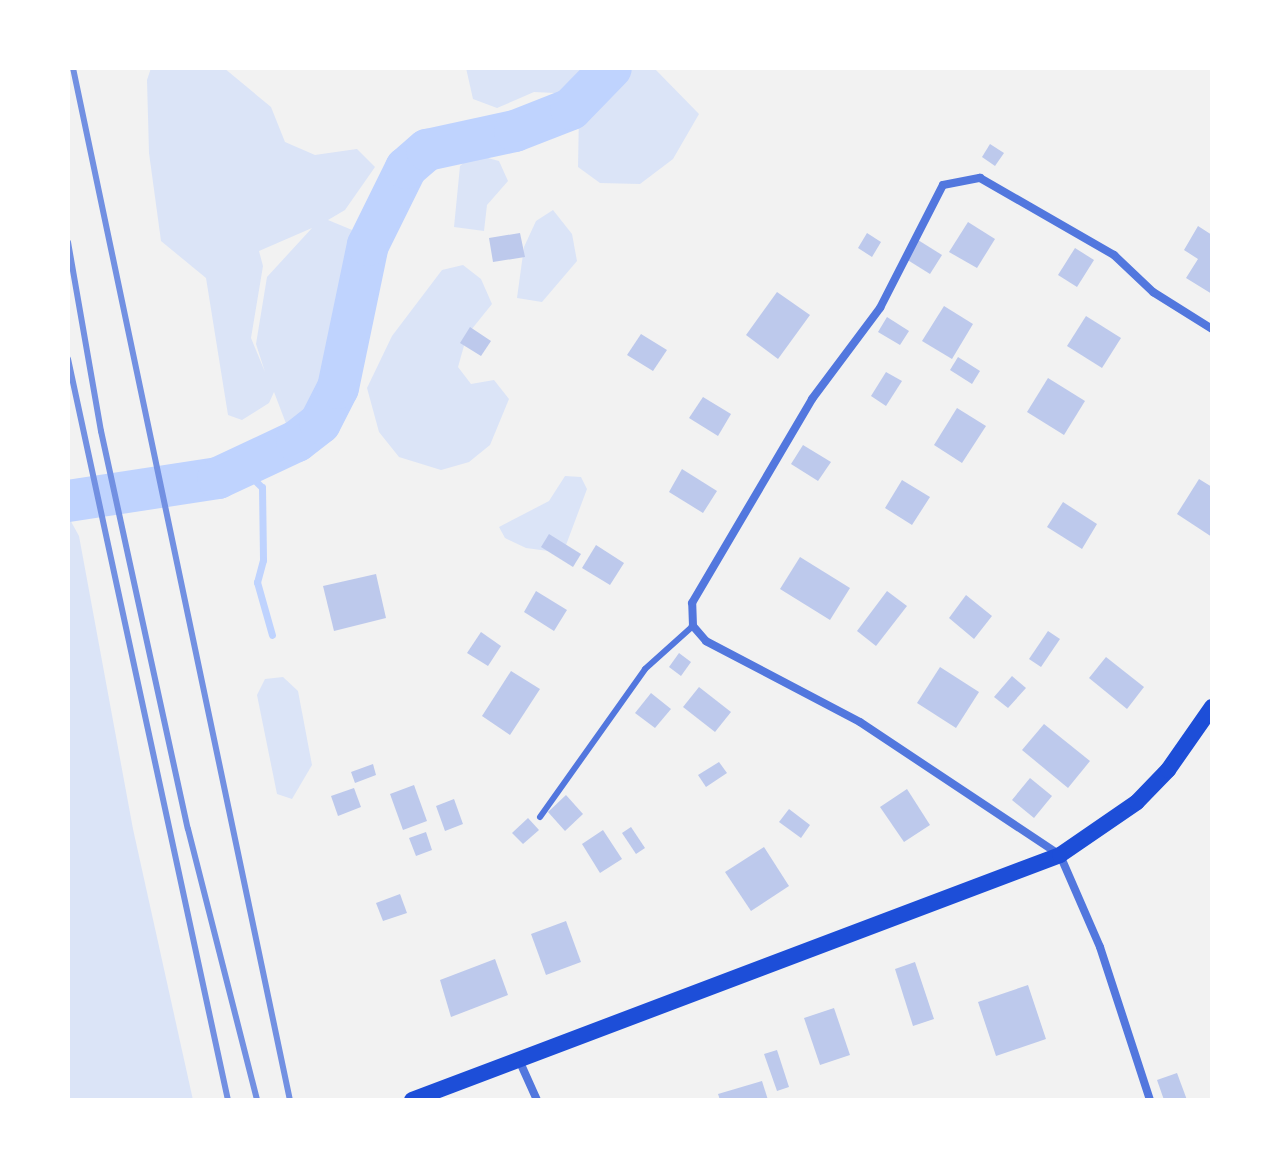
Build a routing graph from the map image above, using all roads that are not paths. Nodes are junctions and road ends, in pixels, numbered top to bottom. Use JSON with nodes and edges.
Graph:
{"nodes":[{"id":1,"x":1212,"y":329,"type":"edge"},
{"id":2,"x":693,"y":626,"type":"junction"},
{"id":3,"x":1212,"y":707,"type":"edge"},
{"id":4,"x":540,"y":817,"type":"dead end"},
{"id":5,"x":1060,"y":855,"type":"junction"},
{"id":6,"x":519,"y":1060,"type":"junction"},
{"id":7,"x":412,"y":1100,"type":"edge"},
{"id":8,"x":537,"y":1100,"type":"edge"},
{"id":9,"x":1150,"y":1100,"type":"edge"}],
"edges":[{"from":1,"to":2,"type":"street"},
{"from":2,"to":4,"type":"lane"},
{"from":2,"to":5,"type":"street"},
{"from":3,"to":5,"type":"main road"},
{"from":5,"to":6,"type":"main road"},
{"from":5,"to":9,"type":"street"},
{"from":6,"to":7,"type":"main road"},
{"from":6,"to":8,"type":"street"}]}
